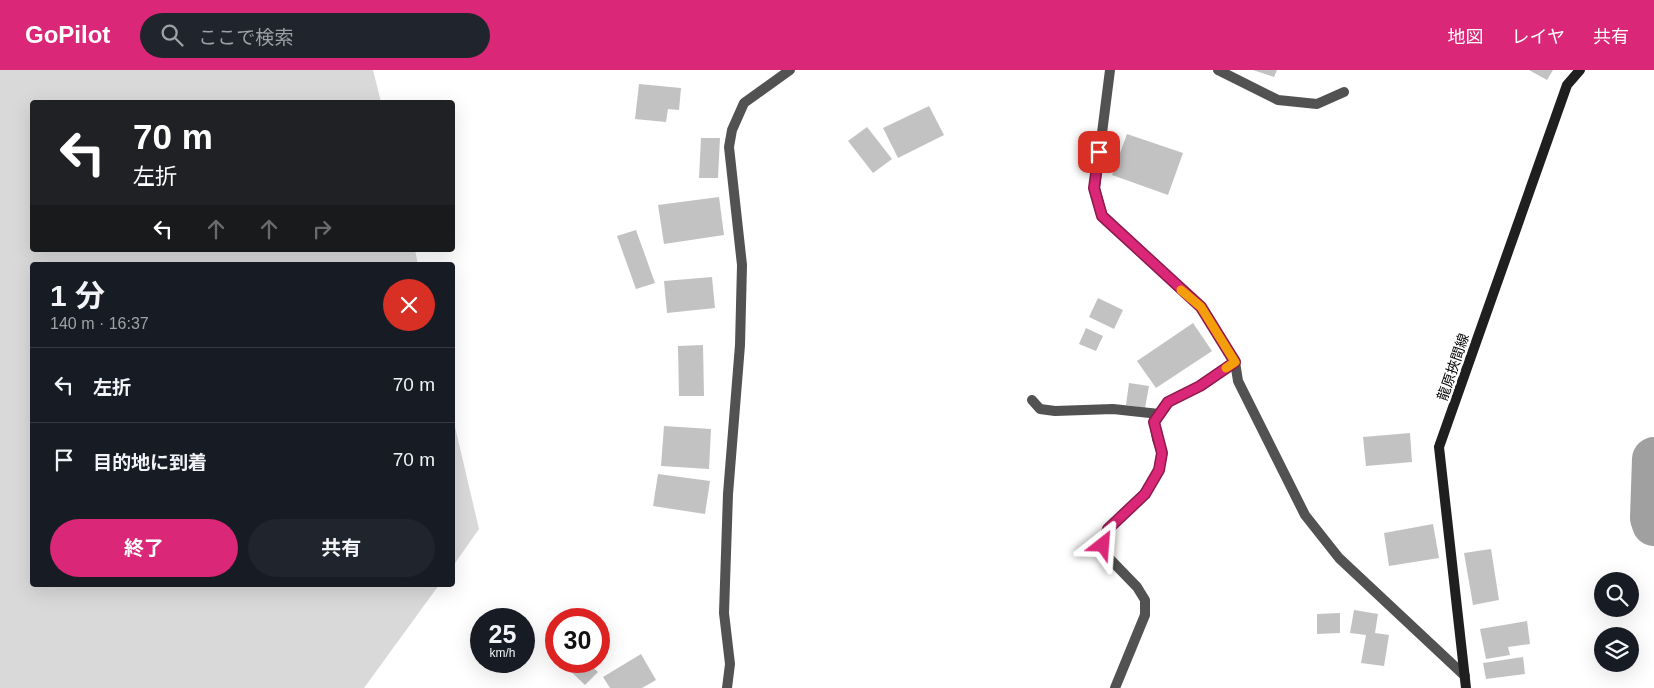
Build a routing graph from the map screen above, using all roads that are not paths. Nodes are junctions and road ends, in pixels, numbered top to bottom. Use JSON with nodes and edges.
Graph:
{"nodes":[{"id":1,"x":790,"y":70,"type":"edge"},
{"id":2,"x":1110,"y":70,"type":"edge"},
{"id":3,"x":1218,"y":70,"type":"edge"},
{"id":4,"x":1580,"y":70,"type":"edge"},
{"id":5,"x":1344,"y":92,"type":"dead end"},
{"id":6,"x":1235,"y":362,"type":"junction"},
{"id":7,"x":1032,"y":400,"type":"dead end"},
{"id":8,"x":1159,"y":414,"type":"junction"},
{"id":9,"x":1464,"y":676,"type":"junction"},
{"id":10,"x":727,"y":688,"type":"edge"},
{"id":11,"x":1115,"y":688,"type":"edge"},
{"id":12,"x":1466,"y":688,"type":"edge"}],
"edges":[{"from":1,"to":10,"type":"street"},
{"from":2,"to":6,"type":"street"},
{"from":3,"to":5,"type":"street"},
{"from":4,"to":9,"type":"main road","name":"龍原挾間線"},
{"from":6,"to":8,"type":"street"},
{"from":6,"to":9,"type":"street"},
{"from":7,"to":8,"type":"street"},
{"from":8,"to":11,"type":"street"},
{"from":9,"to":12,"type":"main road","name":"龍原挾間線"}]}
